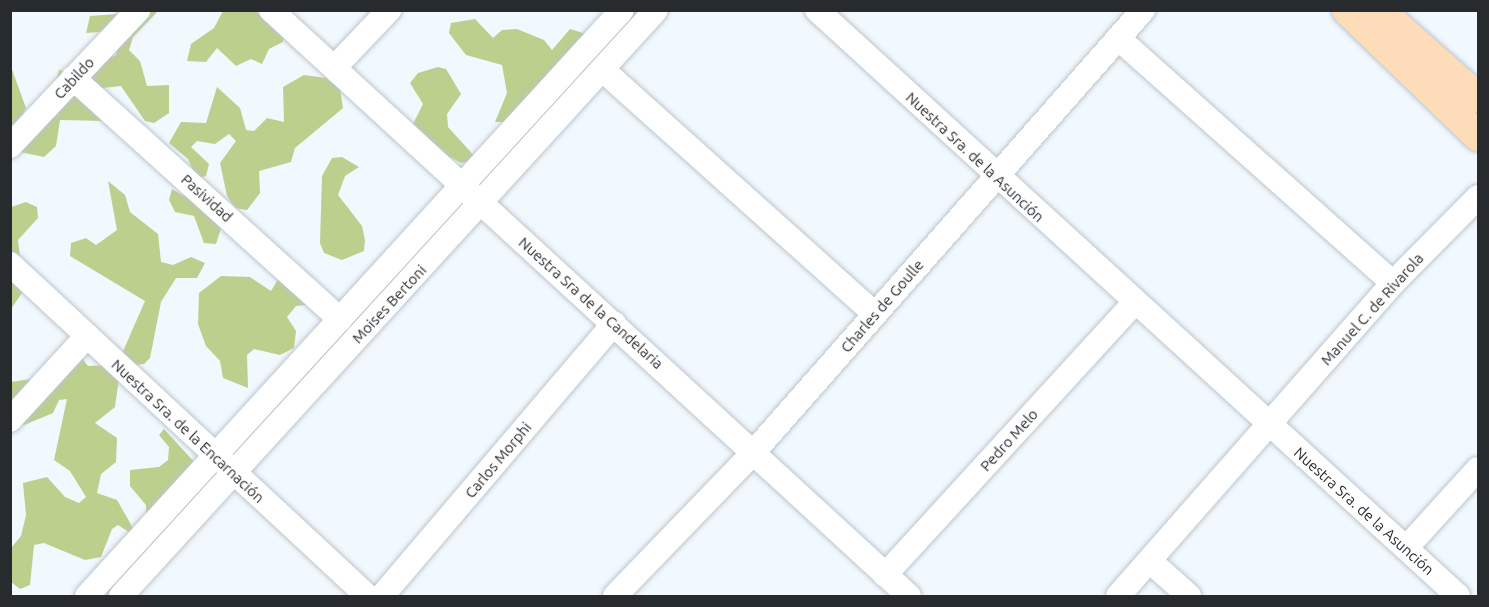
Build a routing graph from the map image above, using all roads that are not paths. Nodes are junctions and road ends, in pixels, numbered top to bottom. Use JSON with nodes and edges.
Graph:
{"nodes":[{"id":1,"x":138,"y":10,"type":"edge"},
{"id":2,"x":271,"y":10,"type":"edge"},
{"id":3,"x":389,"y":10,"type":"edge"},
{"id":4,"x":622,"y":10,"type":"edge"},
{"id":5,"x":656,"y":10,"type":"edge"},
{"id":6,"x":817,"y":10,"type":"edge"},
{"id":7,"x":1143,"y":10,"type":"edge"},
{"id":8,"x":1347,"y":10,"type":"edge"},
{"id":9,"x":1389,"y":14,"type":"edge"},
{"id":10,"x":1118,"y":38,"type":"junction"},
{"id":11,"x":335,"y":68,"type":"junction"},
{"id":12,"x":604,"y":71,"type":"junction"},
{"id":13,"x":73,"y":78,"type":"junction"},
{"id":14,"x":1479,"y":98,"type":"edge"},
{"id":15,"x":1479,"y":136,"type":"edge"},
{"id":16,"x":10,"y":146,"type":"edge"},
{"id":17,"x":996,"y":177,"type":"junction"},
{"id":18,"x":462,"y":188,"type":"junction"},
{"id":19,"x":1479,"y":197,"type":"edge"},
{"id":20,"x":481,"y":205,"type":"junction"},
{"id":21,"x":10,"y":264,"type":"edge"},
{"id":22,"x":1393,"y":283,"type":"junction"},
{"id":23,"x":1133,"y":304,"type":"junction"},
{"id":24,"x":875,"y":314,"type":"junction"},
{"id":25,"x":340,"y":319,"type":"junction"},
{"id":26,"x":614,"y":322,"type":"junction"},
{"id":27,"x":87,"y":336,"type":"junction"},
{"id":28,"x":10,"y":420,"type":"edge"},
{"id":29,"x":1269,"y":425,"type":"junction"},
{"id":30,"x":752,"y":454,"type":"junction"},
{"id":31,"x":216,"y":455,"type":"junction"},
{"id":32,"x":1479,"y":469,"type":"edge"},
{"id":33,"x":234,"y":474,"type":"junction"},
{"id":34,"x":1407,"y":548,"type":"junction"},
{"id":35,"x":1151,"y":562,"type":"junction"},
{"id":36,"x":885,"y":575,"type":"junction"},
{"id":37,"x":87,"y":597,"type":"edge"},
{"id":38,"x":121,"y":597,"type":"edge"},
{"id":39,"x":366,"y":597,"type":"edge"},
{"id":40,"x":382,"y":597,"type":"edge"},
{"id":41,"x":615,"y":597,"type":"edge"},
{"id":42,"x":909,"y":597,"type":"edge"},
{"id":43,"x":1118,"y":597,"type":"edge"},
{"id":44,"x":1189,"y":597,"type":"edge"},
{"id":45,"x":1458,"y":597,"type":"edge"}],
"edges":[{"from":1,"to":13,"type":"street","name":"Cabildo"},
{"from":2,"to":11,"type":"street","name":"Nuestra Sra de la Candelaria"},
{"from":3,"to":11,"type":"street"},
{"from":4,"to":18,"type":"street","name":"Moises Bertoni"},
{"from":5,"to":12,"type":"street","name":"Moises Bertoni"},
{"from":6,"to":17,"type":"street","name":"Nuestra Sra. de la Asunción"},
{"from":7,"to":10,"type":"street","name":"Charles de Goulle"},
{"from":8,"to":15,"type":"main road"},
{"from":9,"to":14,"type":"main road"},
{"from":10,"to":17,"type":"street","name":"Charles de Goulle"},
{"from":10,"to":22,"type":"street"},
{"from":11,"to":18,"type":"street","name":"Nuestra Sra de la Candelaria"},
{"from":12,"to":20,"type":"street","name":"Moises Bertoni"},
{"from":12,"to":24,"type":"street"},
{"from":13,"to":16,"type":"street","name":"Cabildo"},
{"from":13,"to":25,"type":"street","name":"Pasividad"},
{"from":17,"to":23,"type":"street","name":"Nuestra Sra. de la Asunción"},
{"from":17,"to":24,"type":"street","name":"Charles de Goulle"},
{"from":18,"to":20,"type":"street","name":"Nuestra Sra de la Candelaria"},
{"from":18,"to":25,"type":"street","name":"Moises Bertoni"},
{"from":19,"to":22,"type":"street","name":"Manuel C. de Rivarola"},
{"from":20,"to":26,"type":"street","name":"Nuestra Sra de la Candelaria"},
{"from":20,"to":33,"type":"street","name":"Moises Bertoni"},
{"from":21,"to":27,"type":"street","name":"Nuestra Sra. de la Encarnación"},
{"from":22,"to":29,"type":"street","name":"Manuel C. de Rivarola"},
{"from":23,"to":29,"type":"street","name":"Nuestra Sra. de la Asunción"},
{"from":23,"to":36,"type":"street","name":"Pedro Melo"},
{"from":24,"to":30,"type":"street","name":"Charles de Goulle"},
{"from":25,"to":31,"type":"street","name":"Moises Bertoni"},
{"from":26,"to":30,"type":"street","name":"Nuestra Sra de la Candelaria"},
{"from":26,"to":40,"type":"street","name":"Carlos Morphi"},
{"from":27,"to":28,"type":"street"},
{"from":27,"to":31,"type":"street","name":"Nuestra Sra. de la Encarnación"},
{"from":29,"to":34,"type":"street","name":"Nuestra Sra. de la Asunción"},
{"from":29,"to":35,"type":"street","name":"Manuel C. de Rivarola"},
{"from":30,"to":36,"type":"street","name":"Nuestra Sra de la Candelaria"},
{"from":30,"to":41,"type":"street","name":"Charles de Goulle"},
{"from":31,"to":33,"type":"street","name":"Nuestra Sra. de la Encarnación"},
{"from":31,"to":37,"type":"street","name":"Moises Bertoni"},
{"from":32,"to":34,"type":"street"},
{"from":33,"to":38,"type":"street","name":"Moises Bertoni"},
{"from":33,"to":39,"type":"street","name":"Nuestra Sra. de la Encarnación"},
{"from":34,"to":45,"type":"street","name":"Nuestra Sra. de la Asunción"},
{"from":35,"to":43,"type":"street"},
{"from":35,"to":44,"type":"street"},
{"from":36,"to":42,"type":"street","name":"Nuestra Sra de la Candelaria"}]}
